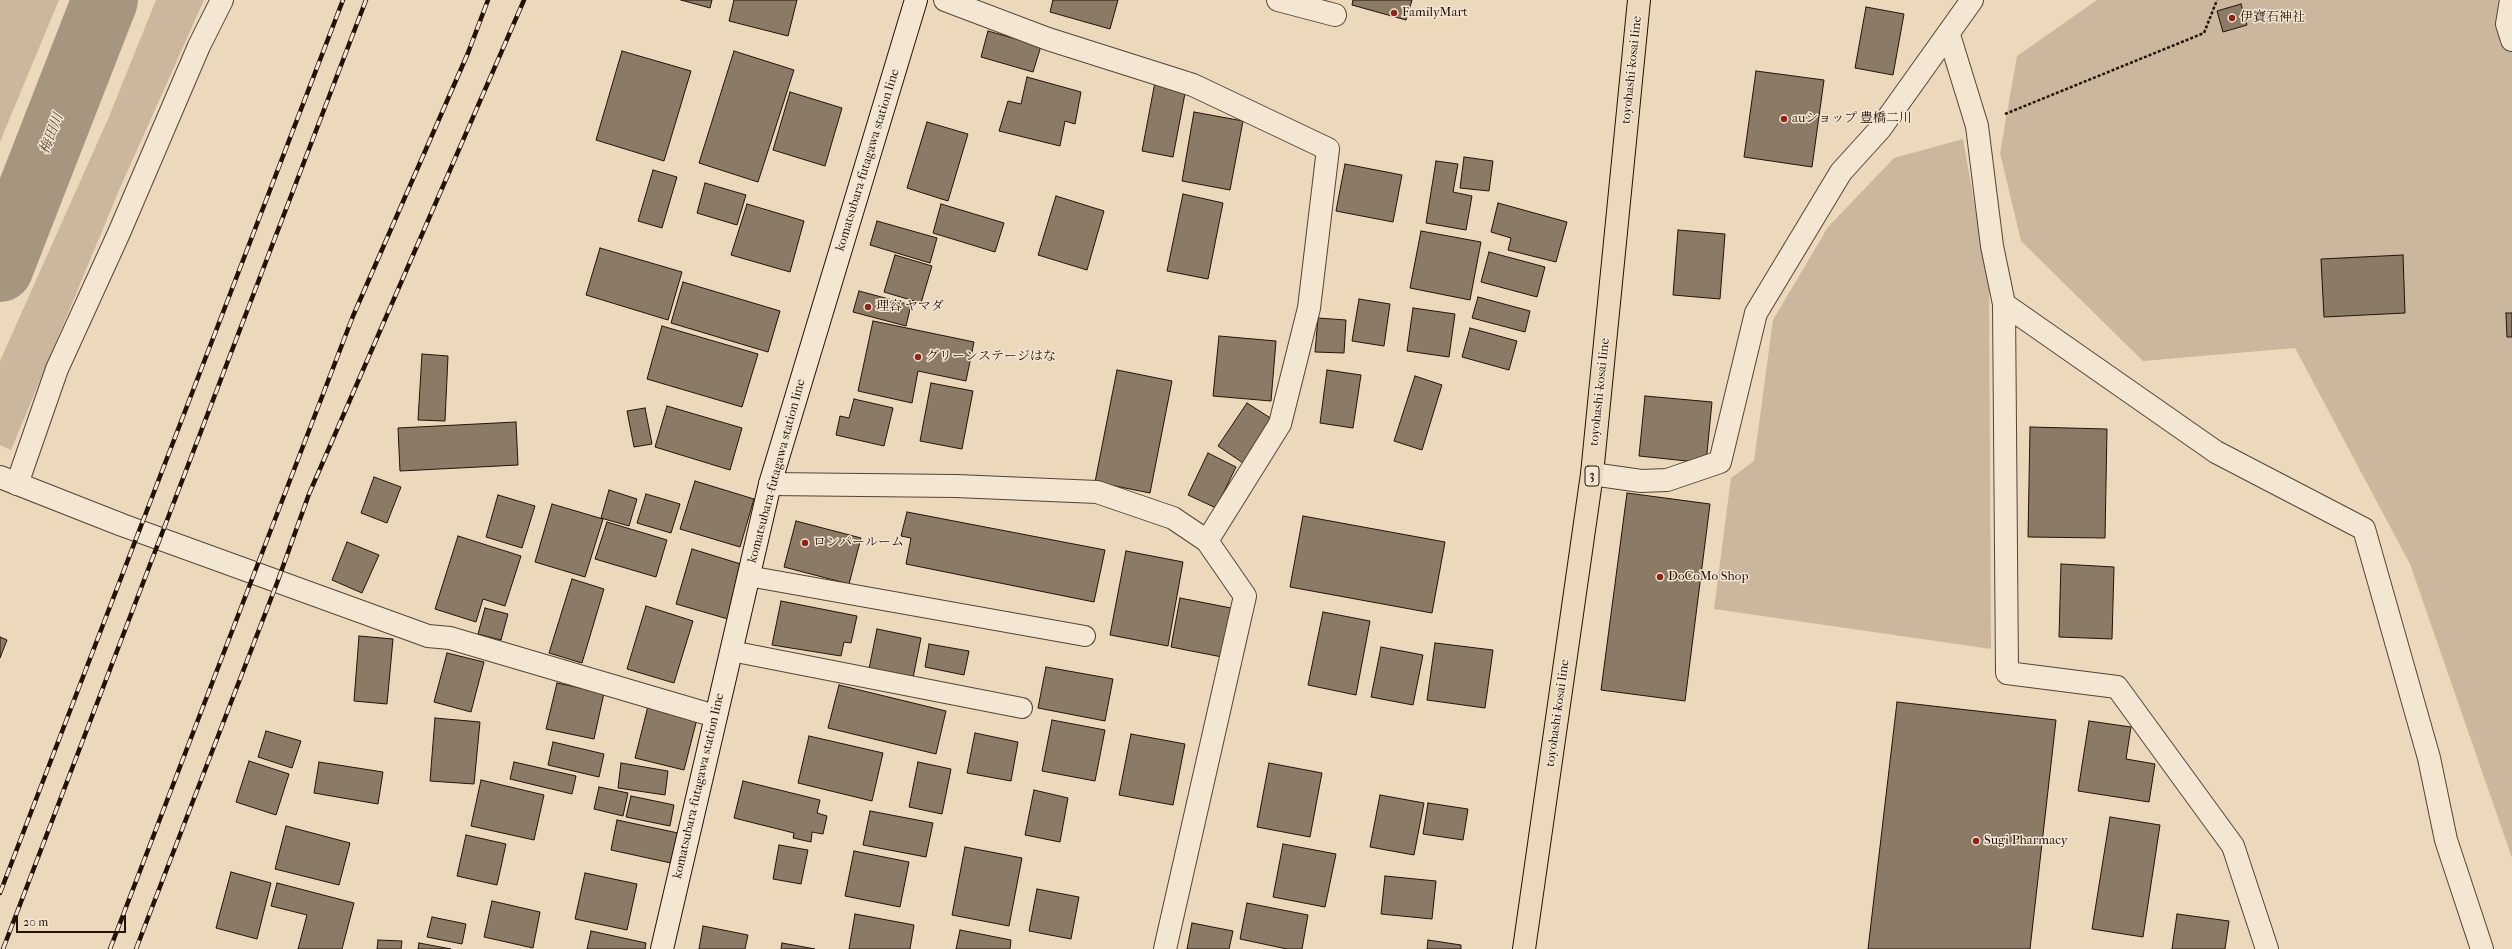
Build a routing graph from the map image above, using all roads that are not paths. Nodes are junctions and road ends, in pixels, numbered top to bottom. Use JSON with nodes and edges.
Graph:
{"nodes":[{"id":1,"x":222,"y":0,"type":"edge"},
{"id":2,"x":916,"y":0,"type":"edge"},
{"id":3,"x":945,"y":0,"type":"edge"},
{"id":4,"x":1278,"y":0,"type":"edge"},
{"id":5,"x":1639,"y":0,"type":"edge"},
{"id":6,"x":1972,"y":0,"type":"edge"},
{"id":7,"x":2511,"y":0,"type":"edge"},
{"id":8,"x":1335,"y":15,"type":"dead end"},
{"id":9,"x":1949,"y":35,"type":"junction"},
{"id":10,"x":2512,"y":40,"type":"edge"},
{"id":11,"x":2004,"y":304,"type":"junction"},
{"id":12,"x":1592,"y":474,"type":"junction"},
{"id":13,"x":9,"y":481,"type":"edge"},
{"id":14,"x":770,"y":484,"type":"junction"},
{"id":15,"x":1207,"y":541,"type":"junction"},
{"id":16,"x":748,"y":576,"type":"junction"},
{"id":17,"x":1086,"y":636,"type":"dead end"},
{"id":18,"x":731,"y":651,"type":"junction"},
{"id":19,"x":1022,"y":708,"type":"dead end"},
{"id":20,"x":715,"y":716,"type":"junction"},
{"id":21,"x":662,"y":949,"type":"edge"},
{"id":22,"x":1165,"y":949,"type":"edge"},
{"id":23,"x":1524,"y":949,"type":"edge"},
{"id":24,"x":2267,"y":949,"type":"edge"},
{"id":25,"x":2482,"y":949,"type":"edge"}],
"edges":[{"from":1,"to":13,"type":"street"},
{"from":2,"to":14,"type":"street","name":"komatsubara-futagawa station line"},
{"from":3,"to":15,"type":"street"},
{"from":4,"to":8,"type":"street"},
{"from":5,"to":12,"type":"main road","name":"toyohashi-kosai line","number":"3"},
{"from":6,"to":9,"type":"street"},
{"from":7,"to":10,"type":"street"},
{"from":9,"to":11,"type":"street"},
{"from":9,"to":12,"type":"street"},
{"from":11,"to":24,"type":"street"},
{"from":11,"to":25,"type":"street"},
{"from":12,"to":23,"type":"main road","name":"toyohashi-kosai line","number":"3"},
{"from":13,"to":20,"type":"street"},
{"from":14,"to":15,"type":"street"},
{"from":14,"to":16,"type":"street","name":"komatsubara-futagawa station line"},
{"from":15,"to":22,"type":"street"},
{"from":16,"to":17,"type":"lane"},
{"from":16,"to":18,"type":"street","name":"komatsubara-futagawa station line"},
{"from":18,"to":19,"type":"lane"},
{"from":18,"to":20,"type":"street","name":"komatsubara-futagawa station line"},
{"from":20,"to":21,"type":"street","name":"komatsubara-futagawa station line"}]}
